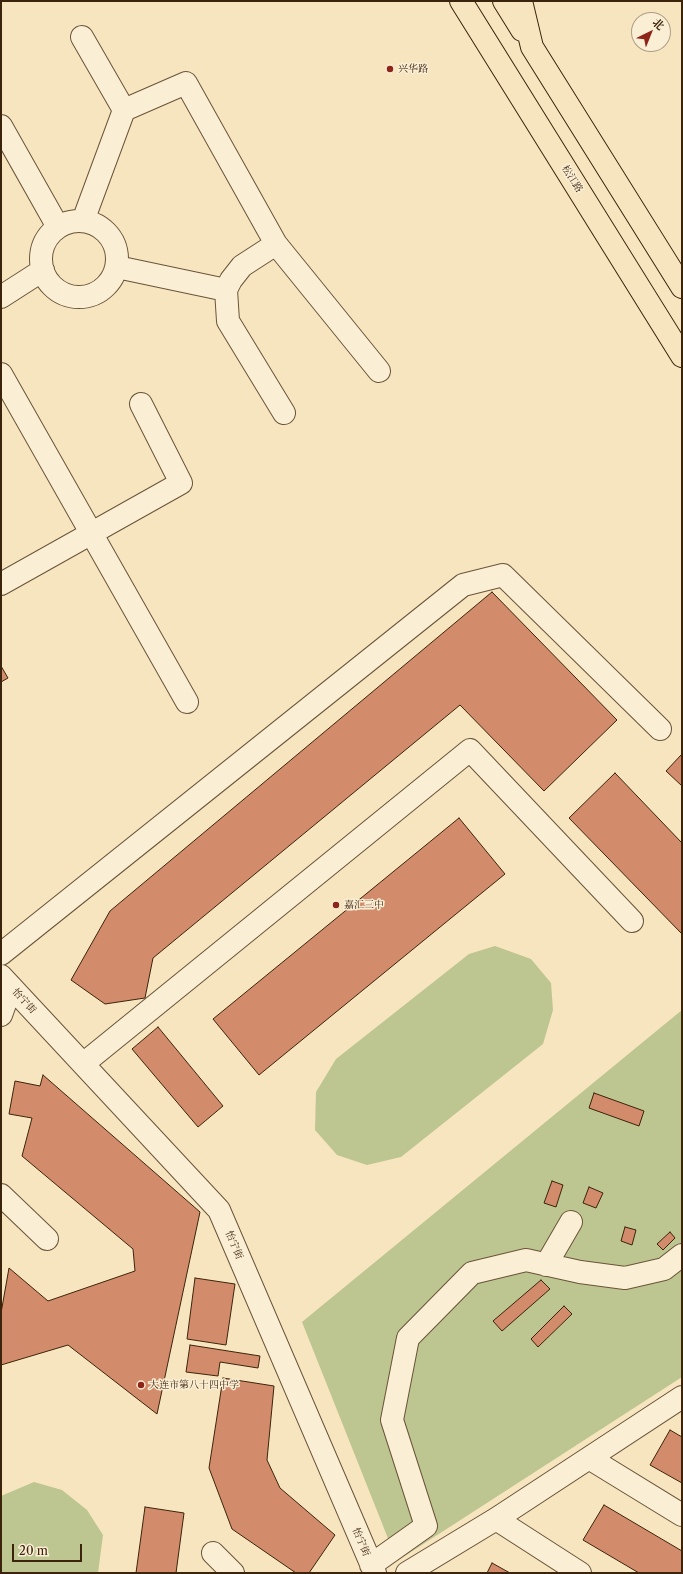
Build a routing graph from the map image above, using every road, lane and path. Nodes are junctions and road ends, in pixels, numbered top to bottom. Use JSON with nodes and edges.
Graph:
{"nodes":[{"id":1,"x":461,"y":1,"type":"edge"},
{"id":2,"x":504,"y":1,"type":"edge"},
{"id":3,"x":521,"y":1,"type":"edge"},
{"id":4,"x":82,"y":37,"type":"dead end"},
{"id":5,"x":532,"y":47,"type":"junction"},
{"id":6,"x":124,"y":110,"type":"junction"},
{"id":7,"x":1,"y":126,"type":"edge"},
{"id":8,"x":83,"y":221,"type":"junction"},
{"id":9,"x":58,"y":227,"type":"junction"},
{"id":10,"x":276,"y":244,"type":"junction"},
{"id":11,"x":116,"y":267,"type":"junction"},
{"id":12,"x":43,"y":270,"type":"junction"},
{"id":13,"x":682,"y":287,"type":"edge"},
{"id":14,"x":226,"y":290,"type":"junction"},
{"id":15,"x":1,"y":297,"type":"edge"},
{"id":16,"x":682,"y":356,"type":"edge"},
{"id":17,"x":379,"y":371,"type":"dead end"},
{"id":18,"x":1,"y":374,"type":"edge"},
{"id":19,"x":141,"y":404,"type":"dead end"},
{"id":20,"x":284,"y":413,"type":"dead end"},
{"id":21,"x":91,"y":534,"type":"junction"},
{"id":22,"x":1,"y":584,"type":"edge"},
{"id":23,"x":187,"y":702,"type":"dead end"},
{"id":24,"x":660,"y":729,"type":"dead end"},
{"id":25,"x":632,"y":921,"type":"dead end"},
{"id":26,"x":1,"y":954,"type":"edge"},
{"id":27,"x":6,"y":982,"type":"edge"},
{"id":28,"x":1,"y":1015,"type":"edge"},
{"id":29,"x":83,"y":1064,"type":"junction"},
{"id":30,"x":1,"y":1195,"type":"edge"},
{"id":31,"x":571,"y":1222,"type":"dead end"},
{"id":32,"x":47,"y":1239,"type":"dead end"},
{"id":33,"x":682,"y":1255,"type":"edge"},
{"id":34,"x":546,"y":1265,"type":"junction"},
{"id":35,"x":682,"y":1397,"type":"edge"},
{"id":36,"x":589,"y":1458,"type":"junction"},
{"id":37,"x":682,"y":1515,"type":"edge"},
{"id":38,"x":496,"y":1519,"type":"junction"},
{"id":39,"x":213,"y":1553,"type":"dead end"},
{"id":40,"x":373,"y":1569,"type":"edge"},
{"id":41,"x":233,"y":1573,"type":"edge"},
{"id":42,"x":407,"y":1573,"type":"edge"},
{"id":43,"x":580,"y":1573,"type":"edge"}],
"edges":[{"from":1,"to":16,"type":"main road","name":"松江路"},
{"from":2,"to":5,"type":"main road"},
{"from":3,"to":5,"type":"main road"},
{"from":4,"to":6,"type":"street"},
{"from":5,"to":13,"type":"main road"},
{"from":6,"to":8,"type":"street"},
{"from":6,"to":10,"type":"street"},
{"from":7,"to":9,"type":"street"},
{"from":8,"to":9,"type":"street"},
{"from":8,"to":11,"type":"street"},
{"from":9,"to":12,"type":"street"},
{"from":10,"to":14,"type":"street"},
{"from":10,"to":17,"type":"street"},
{"from":11,"to":12,"type":"street"},
{"from":11,"to":14,"type":"street"},
{"from":12,"to":15,"type":"street"},
{"from":14,"to":20,"type":"street"},
{"from":18,"to":21,"type":"street"},
{"from":19,"to":21,"type":"street"},
{"from":21,"to":22,"type":"street"},
{"from":21,"to":23,"type":"street"},
{"from":24,"to":26,"type":"street"},
{"from":25,"to":29,"type":"street"},
{"from":27,"to":28,"type":"street"},
{"from":27,"to":29,"type":"street","name":"怡宁街"},
{"from":29,"to":40,"type":"street","name":"怡宁街"},
{"from":30,"to":32,"type":"street"},
{"from":31,"to":34,"type":"street"},
{"from":33,"to":34,"type":"street"},
{"from":34,"to":40,"type":"street"},
{"from":35,"to":36,"type":"street"},
{"from":36,"to":37,"type":"street"},
{"from":36,"to":38,"type":"street"},
{"from":38,"to":42,"type":"street"},
{"from":38,"to":43,"type":"street"},
{"from":39,"to":41,"type":"street"}]}
